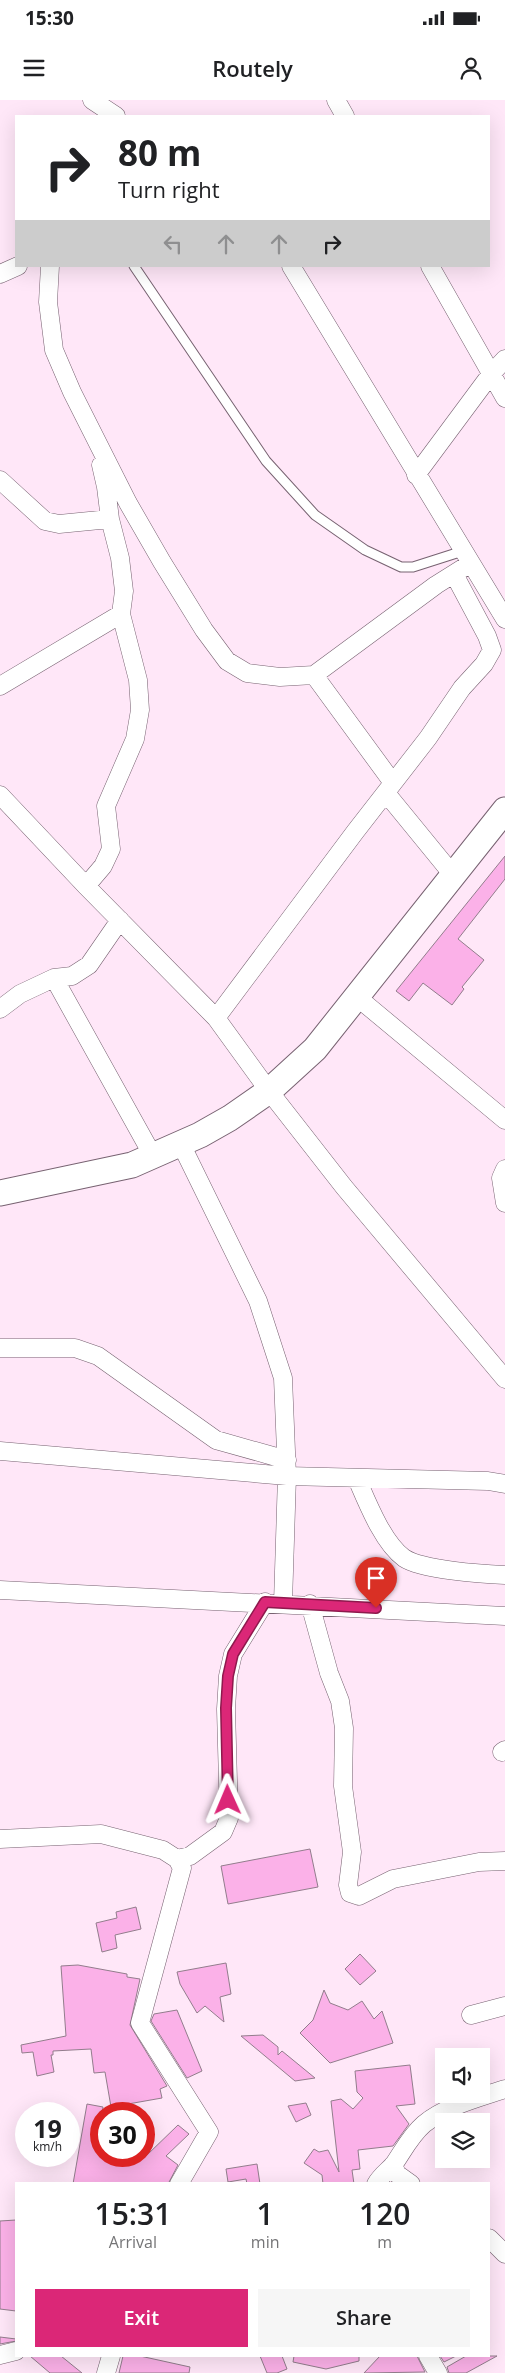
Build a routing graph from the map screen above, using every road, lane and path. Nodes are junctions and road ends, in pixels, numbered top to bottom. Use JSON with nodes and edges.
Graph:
{"nodes":[{"id":1,"x":86,"y":100,"type":"edge"},
{"id":2,"x":92,"y":100,"type":"edge"},
{"id":3,"x":336,"y":100,"type":"edge"},
{"id":4,"x":88,"y":115,"type":"edge"},
{"id":5,"x":114,"y":115,"type":"edge"},
{"id":6,"x":344,"y":115,"type":"edge"},
{"id":7,"x":16,"y":267,"type":"edge"},
{"id":8,"x":50,"y":267,"type":"edge"},
{"id":9,"x":135,"y":267,"type":"edge"},
{"id":10,"x":292,"y":267,"type":"edge"},
{"id":11,"x":431,"y":267,"type":"edge"},
{"id":12,"x":0,"y":274,"type":"edge"},
{"id":13,"x":505,"y":359,"type":"edge"},
{"id":14,"x":492,"y":374,"type":"junction"},
{"id":15,"x":505,"y":398,"type":"edge"},
{"id":16,"x":93,"y":436,"type":"junction"},
{"id":17,"x":416,"y":475,"type":"junction"},
{"id":18,"x":0,"y":480,"type":"edge"},
{"id":19,"x":110,"y":519,"type":"junction"},
{"id":20,"x":467,"y":557,"type":"junction"},
{"id":21,"x":454,"y":574,"type":"junction"},
{"id":22,"x":121,"y":614,"type":"junction"},
{"id":23,"x":505,"y":619,"type":"edge"},
{"id":24,"x":314,"y":675,"type":"junction"},
{"id":25,"x":0,"y":686,"type":"edge"},
{"id":26,"x":390,"y":788,"type":"junction"},
{"id":27,"x":0,"y":794,"type":"edge"},
{"id":28,"x":505,"y":810,"type":"edge"},
{"id":29,"x":453,"y":875,"type":"junction"},
{"id":30,"x":86,"y":886,"type":"junction"},
{"id":31,"x":120,"y":920,"type":"junction"},
{"id":32,"x":54,"y":978,"type":"junction"},
{"id":33,"x":357,"y":997,"type":"junction"},
{"id":34,"x":0,"y":1009,"type":"edge"},
{"id":35,"x":216,"y":1018,"type":"junction"},
{"id":36,"x":269,"y":1091,"type":"junction"},
{"id":37,"x":505,"y":1120,"type":"edge"},
{"id":38,"x":181,"y":1144,"type":"junction"},
{"id":39,"x":153,"y":1156,"type":"junction"},
{"id":40,"x":505,"y":1169,"type":"edge"},
{"id":41,"x":0,"y":1193,"type":"edge"},
{"id":42,"x":505,"y":1203,"type":"edge"},
{"id":43,"x":0,"y":1348,"type":"edge"},
{"id":44,"x":505,"y":1379,"type":"edge"},
{"id":45,"x":0,"y":1451,"type":"edge"},
{"id":46,"x":287,"y":1468,"type":"junction"},
{"id":47,"x":357,"y":1479,"type":"junction"},
{"id":48,"x":505,"y":1484,"type":"edge"},
{"id":49,"x":505,"y":1575,"type":"edge"},
{"id":50,"x":0,"y":1590,"type":"edge"},
{"id":51,"x":274,"y":1602,"type":"junction"},
{"id":52,"x":310,"y":1604,"type":"junction"},
{"id":53,"x":505,"y":1616,"type":"edge"},
{"id":54,"x":0,"y":1839,"type":"edge"},
{"id":55,"x":177,"y":1859,"type":"junction"},
{"id":56,"x":505,"y":1861,"type":"edge"},
{"id":57,"x":505,"y":2006,"type":"edge"},
{"id":58,"x":471,"y":2015,"type":"dead end"},
{"id":59,"x":505,"y":2089,"type":"edge"},
{"id":60,"x":393,"y":2165,"type":"junction"},
{"id":61,"x":180,"y":2182,"type":"edge"},
{"id":62,"x":377,"y":2182,"type":"edge"},
{"id":63,"x":407,"y":2182,"type":"edge"},
{"id":64,"x":490,"y":2239,"type":"edge"},
{"id":65,"x":505,"y":2254,"type":"edge"},
{"id":66,"x":15,"y":2351,"type":"edge"},
{"id":67,"x":0,"y":2355,"type":"edge"},
{"id":68,"x":112,"y":2357,"type":"edge"},
{"id":69,"x":429,"y":2357,"type":"edge"},
{"id":70,"x":106,"y":2373,"type":"edge"},
{"id":71,"x":438,"y":2373,"type":"edge"}],
"edges":[{"from":1,"to":4,"type":"street"},
{"from":2,"to":5,"type":"street"},
{"from":3,"to":6,"type":"street"},
{"from":7,"to":12,"type":"street"},
{"from":8,"to":16,"type":"street"},
{"from":9,"to":20,"type":"lane"},
{"from":10,"to":17,"type":"street"},
{"from":11,"to":14,"type":"street"},
{"from":13,"to":14,"type":"street"},
{"from":14,"to":15,"type":"street"},
{"from":14,"to":17,"type":"street"},
{"from":16,"to":19,"type":"street"},
{"from":16,"to":24,"type":"street"},
{"from":17,"to":20,"type":"street"},
{"from":18,"to":19,"type":"street"},
{"from":19,"to":22,"type":"street"},
{"from":20,"to":21,"type":"street"},
{"from":20,"to":23,"type":"street"},
{"from":21,"to":24,"type":"street"},
{"from":21,"to":26,"type":"street"},
{"from":22,"to":25,"type":"street"},
{"from":22,"to":30,"type":"street"},
{"from":24,"to":26,"type":"street"},
{"from":26,"to":29,"type":"street"},
{"from":26,"to":35,"type":"street"},
{"from":27,"to":30,"type":"street"},
{"from":28,"to":29,"type":"main road"},
{"from":29,"to":33,"type":"main road"},
{"from":30,"to":31,"type":"street"},
{"from":31,"to":32,"type":"street"},
{"from":31,"to":35,"type":"street"},
{"from":32,"to":34,"type":"street"},
{"from":32,"to":39,"type":"street"},
{"from":33,"to":36,"type":"main road"},
{"from":33,"to":37,"type":"street"},
{"from":35,"to":36,"type":"street"},
{"from":36,"to":38,"type":"main road"},
{"from":36,"to":44,"type":"street"},
{"from":38,"to":39,"type":"main road"},
{"from":38,"to":46,"type":"street"},
{"from":39,"to":41,"type":"main road"},
{"from":40,"to":42,"type":"street"},
{"from":43,"to":46,"type":"street"},
{"from":45,"to":46,"type":"street"},
{"from":46,"to":47,"type":"street"},
{"from":46,"to":51,"type":"street"},
{"from":47,"to":48,"type":"street"},
{"from":47,"to":49,"type":"street"},
{"from":50,"to":51,"type":"street"},
{"from":51,"to":52,"type":"street"},
{"from":51,"to":55,"type":"street"},
{"from":52,"to":53,"type":"street"},
{"from":52,"to":56,"type":"street"},
{"from":54,"to":55,"type":"street"},
{"from":55,"to":61,"type":"street"},
{"from":57,"to":58,"type":"street"},
{"from":59,"to":60,"type":"street"},
{"from":60,"to":62,"type":"street"},
{"from":60,"to":63,"type":"street"},
{"from":64,"to":65,"type":"street"},
{"from":66,"to":67,"type":"street"},
{"from":68,"to":70,"type":"street"},
{"from":69,"to":71,"type":"street"}]}
